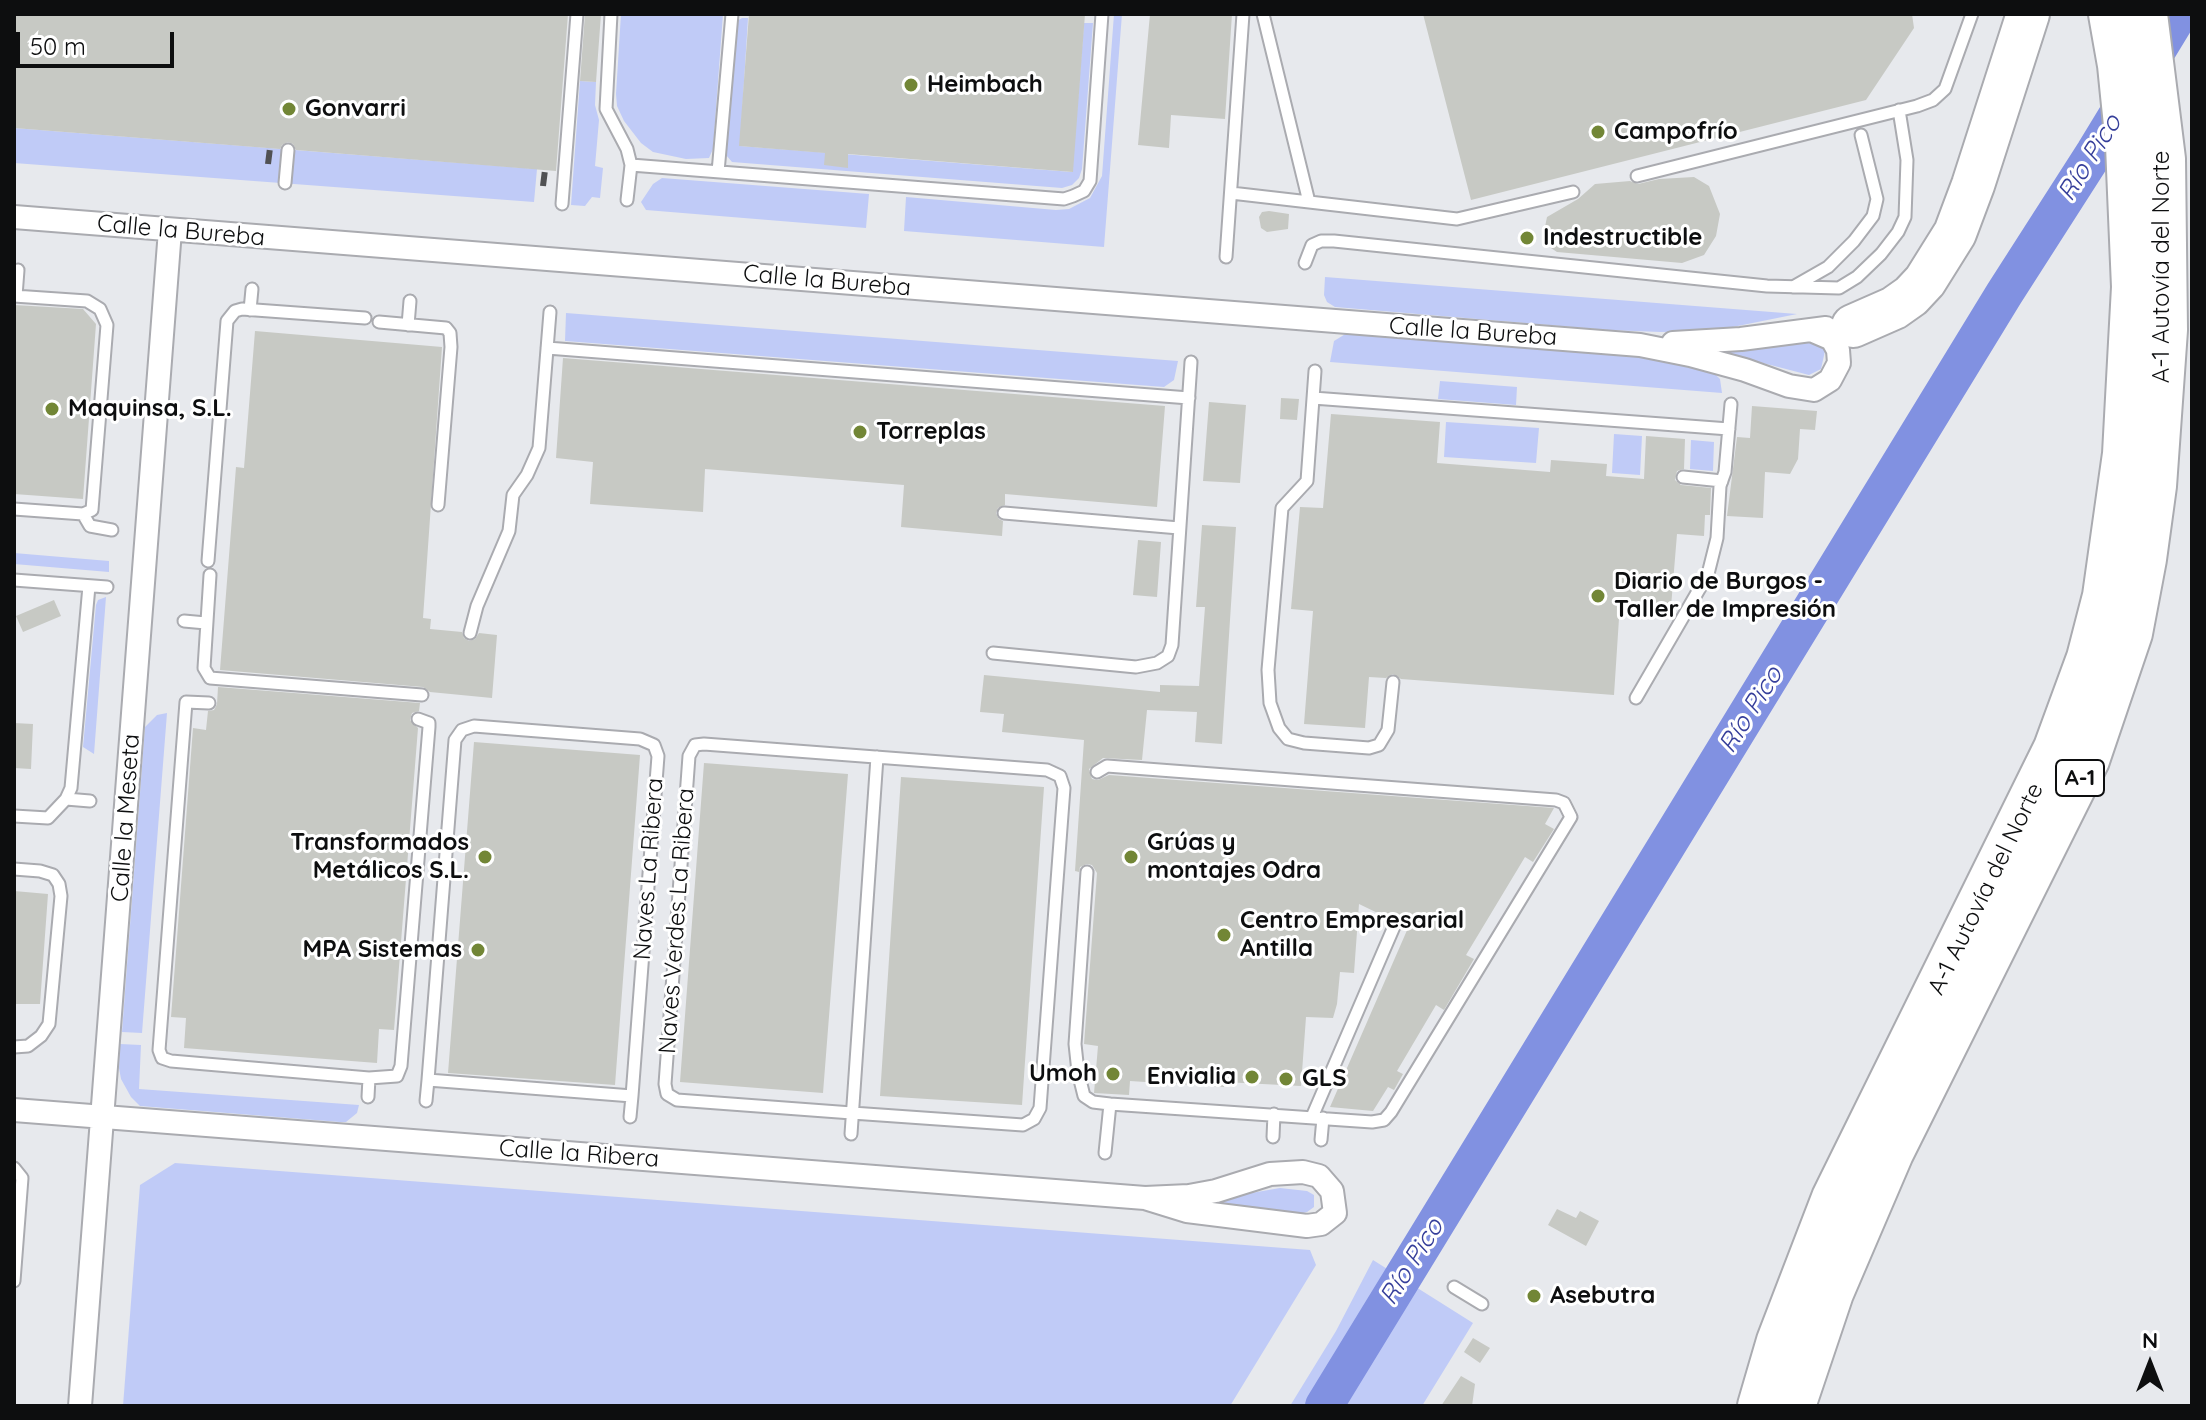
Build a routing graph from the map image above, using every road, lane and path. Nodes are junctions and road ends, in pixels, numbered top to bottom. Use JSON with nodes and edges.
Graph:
{"nodes":[{"id":1,"x":577,"y":14,"type":"edge"},
{"id":2,"x":611,"y":14,"type":"edge"},
{"id":3,"x":732,"y":14,"type":"edge"},
{"id":4,"x":1102,"y":14,"type":"edge"},
{"id":5,"x":1243,"y":14,"type":"edge"},
{"id":6,"x":1263,"y":14,"type":"edge"},
{"id":7,"x":1972,"y":14,"type":"edge"},
{"id":8,"x":2028,"y":14,"type":"edge"},
{"id":9,"x":2134,"y":15,"type":"edge"},
{"id":10,"x":1899,"y":110,"type":"junction"},
{"id":11,"x":1861,"y":135,"type":"dead end"},
{"id":12,"x":288,"y":150,"type":"dead end"},
{"id":13,"x":631,"y":165,"type":"junction"},
{"id":14,"x":718,"y":172,"type":"junction"},
{"id":15,"x":1637,"y":176,"type":"dead end"},
{"id":16,"x":285,"y":183,"type":"dead end"},
{"id":17,"x":1573,"y":192,"type":"dead end"},
{"id":18,"x":1231,"y":193,"type":"junction"},
{"id":19,"x":627,"y":200,"type":"dead end"},
{"id":20,"x":1309,"y":202,"type":"junction"},
{"id":21,"x":562,"y":204,"type":"dead end"},
{"id":22,"x":14,"y":217,"type":"edge"},
{"id":23,"x":170,"y":230,"type":"junction"},
{"id":24,"x":1226,"y":257,"type":"dead end"},
{"id":25,"x":1305,"y":263,"type":"dead end"},
{"id":26,"x":18,"y":270,"type":"dead end"},
{"id":27,"x":1792,"y":287,"type":"junction"},
{"id":28,"x":252,"y":289,"type":"dead end"},
{"id":29,"x":15,"y":296,"type":"edge"},
{"id":30,"x":410,"y":301,"type":"dead end"},
{"id":31,"x":250,"y":310,"type":"junction"},
{"id":32,"x":550,"y":312,"type":"dead end"},
{"id":33,"x":365,"y":318,"type":"dead end"},
{"id":34,"x":379,"y":322,"type":"dead end"},
{"id":35,"x":408,"y":325,"type":"junction"},
{"id":36,"x":1853,"y":326,"type":"joint"},
{"id":37,"x":1811,"y":330,"type":"junction"},
{"id":38,"x":1640,"y":345,"type":"junction"},
{"id":39,"x":547,"y":348,"type":"junction"},
{"id":40,"x":1191,"y":362,"type":"dead end"},
{"id":41,"x":1315,"y":371,"type":"dead end"},
{"id":42,"x":1189,"y":398,"type":"junction"},
{"id":43,"x":1313,"y":398,"type":"junction"},
{"id":44,"x":1731,"y":404,"type":"dead end"},
{"id":45,"x":1729,"y":429,"type":"junction"},
{"id":46,"x":1683,"y":477,"type":"dead end"},
{"id":47,"x":1722,"y":481,"type":"junction"},
{"id":48,"x":438,"y":505,"type":"dead end"},
{"id":49,"x":14,"y":509,"type":"edge"},
{"id":50,"x":1004,"y":513,"type":"dead end"},
{"id":51,"x":83,"y":514,"type":"junction"},
{"id":52,"x":1179,"y":528,"type":"junction"},
{"id":53,"x":112,"y":530,"type":"dead end"},
{"id":54,"x":208,"y":561,"type":"dead end"},
{"id":55,"x":210,"y":575,"type":"dead end"},
{"id":56,"x":14,"y":580,"type":"edge"},
{"id":57,"x":89,"y":586,"type":"junction"},
{"id":58,"x":107,"y":587,"type":"dead end"},
{"id":59,"x":184,"y":621,"type":"dead end"},
{"id":60,"x":206,"y":623,"type":"junction"},
{"id":61,"x":470,"y":633,"type":"dead end"},
{"id":62,"x":993,"y":653,"type":"dead end"},
{"id":63,"x":1393,"y":682,"type":"dead end"},
{"id":64,"x":422,"y":695,"type":"dead end"},
{"id":65,"x":1636,"y":698,"type":"dead end"},
{"id":66,"x":209,"y":703,"type":"dead end"},
{"id":67,"x":418,"y":719,"type":"dead end"},
{"id":68,"x":877,"y":757,"type":"junction"},
{"id":69,"x":1102,"y":769,"type":"dead end"},
{"id":70,"x":66,"y":799,"type":"junction"},
{"id":71,"x":90,"y":801,"type":"dead end"},
{"id":72,"x":14,"y":816,"type":"edge"},
{"id":73,"x":14,"y":869,"type":"edge"},
{"id":74,"x":1087,"y":872,"type":"dead end"},
{"id":75,"x":1396,"y":922,"type":"dead end"},
{"id":76,"x":14,"y":1047,"type":"edge"},
{"id":77,"x":369,"y":1078,"type":"junction"},
{"id":78,"x":428,"y":1080,"type":"junction"},
{"id":79,"x":632,"y":1096,"type":"junction"},
{"id":80,"x":368,"y":1097,"type":"dead end"},
{"id":81,"x":426,"y":1101,"type":"dead end"},
{"id":82,"x":1110,"y":1104,"type":"junction"},
{"id":83,"x":14,"y":1110,"type":"edge"},
{"id":84,"x":852,"y":1113,"type":"junction"},
{"id":85,"x":1274,"y":1114,"type":"junction"},
{"id":86,"x":103,"y":1117,"type":"junction"},
{"id":87,"x":630,"y":1117,"type":"dead end"},
{"id":88,"x":1317,"y":1117,"type":"junction"},
{"id":89,"x":851,"y":1134,"type":"dead end"},
{"id":90,"x":1273,"y":1137,"type":"dead end"},
{"id":91,"x":1321,"y":1140,"type":"dead end"},
{"id":92,"x":1105,"y":1153,"type":"dead end"},
{"id":93,"x":14,"y":1168,"type":"edge"},
{"id":94,"x":1145,"y":1198,"type":"junction"},
{"id":95,"x":14,"y":1281,"type":"edge"},
{"id":96,"x":1454,"y":1287,"type":"dead end"},
{"id":97,"x":1482,"y":1304,"type":"dead end"},
{"id":98,"x":80,"y":1406,"type":"edge"},
{"id":99,"x":1759,"y":1406,"type":"edge"},
{"id":100,"x":1794,"y":1406,"type":"edge"}],
"edges":[{"from":1,"to":21,"type":"lane"},
{"from":2,"to":13,"type":"lane"},
{"from":3,"to":14,"type":"lane"},
{"from":4,"to":14,"type":"lane"},
{"from":5,"to":18,"type":"lane"},
{"from":6,"to":20,"type":"lane"},
{"from":7,"to":10,"type":"lane"},
{"from":8,"to":36,"type":"highway"},
{"from":9,"to":99,"type":"highway","name":"A-1 Autovía del Norte","number":"A-1"},
{"from":9,"to":100,"type":"highway","name":"A-1 Autovía del Norte","number":"A-1"},
{"from":10,"to":15,"type":"lane"},
{"from":10,"to":27,"type":"lane"},
{"from":11,"to":27,"type":"lane"},
{"from":12,"to":16,"type":"lane"},
{"from":13,"to":14,"type":"lane"},
{"from":13,"to":19,"type":"lane"},
{"from":17,"to":20,"type":"lane"},
{"from":18,"to":20,"type":"lane"},
{"from":18,"to":24,"type":"lane"},
{"from":22,"to":23,"type":"street","name":"Calle la Bureba"},
{"from":23,"to":38,"type":"street","name":"Calle la Bureba"},
{"from":23,"to":86,"type":"street","name":"Calle la Meseta"},
{"from":25,"to":27,"type":"lane"},
{"from":26,"to":29,"type":"lane"},
{"from":28,"to":31,"type":"lane"},
{"from":29,"to":51,"type":"lane"},
{"from":30,"to":35,"type":"lane"},
{"from":31,"to":33,"type":"lane"},
{"from":31,"to":54,"type":"lane"},
{"from":32,"to":39,"type":"lane"},
{"from":34,"to":35,"type":"lane"},
{"from":35,"to":48,"type":"lane"},
{"from":36,"to":37,"type":"street","name":"Calle la Bureba"},
{"from":37,"to":38,"type":"street","name":"Calle la Bureba"},
{"from":37,"to":38,"type":"street","name":"Calle la Bureba"},
{"from":39,"to":42,"type":"lane"},
{"from":39,"to":61,"type":"lane"},
{"from":40,"to":42,"type":"lane"},
{"from":41,"to":43,"type":"lane"},
{"from":42,"to":52,"type":"lane"},
{"from":43,"to":45,"type":"lane"},
{"from":43,"to":63,"type":"lane"},
{"from":44,"to":45,"type":"lane"},
{"from":45,"to":47,"type":"lane"},
{"from":46,"to":47,"type":"lane"},
{"from":47,"to":65,"type":"lane"},
{"from":49,"to":51,"type":"lane"},
{"from":50,"to":52,"type":"lane"},
{"from":51,"to":53,"type":"lane"},
{"from":52,"to":62,"type":"lane"},
{"from":55,"to":60,"type":"lane"},
{"from":56,"to":57,"type":"lane"},
{"from":57,"to":58,"type":"lane"},
{"from":57,"to":70,"type":"lane"},
{"from":59,"to":60,"type":"lane"},
{"from":60,"to":64,"type":"lane"},
{"from":66,"to":77,"type":"lane"},
{"from":67,"to":77,"type":"lane"},
{"from":68,"to":84,"type":"lane"},
{"from":68,"to":84,"type":"lane","name":"Naves Verdes La Ribera"},
{"from":68,"to":84,"type":"lane","name":"Naves Verdes La Ribera"},
{"from":69,"to":88,"type":"lane"},
{"from":70,"to":71,"type":"lane"},
{"from":70,"to":72,"type":"lane"},
{"from":73,"to":76,"type":"lane"},
{"from":74,"to":82,"type":"lane"},
{"from":75,"to":88,"type":"lane"},
{"from":77,"to":80,"type":"lane"},
{"from":78,"to":79,"type":"lane"},
{"from":78,"to":79,"type":"lane","name":"Naves La Ribera"},
{"from":78,"to":81,"type":"lane","name":"Naves La Ribera"},
{"from":79,"to":87,"type":"lane"},
{"from":82,"to":85,"type":"lane"},
{"from":82,"to":92,"type":"lane"},
{"from":83,"to":86,"type":"street","name":"Calle la Ribera"},
{"from":84,"to":89,"type":"lane"},
{"from":85,"to":88,"type":"lane"},
{"from":85,"to":90,"type":"lane"},
{"from":86,"to":94,"type":"street","name":"Calle la Ribera"},
{"from":86,"to":98,"type":"street","name":"Calle la Meseta"},
{"from":88,"to":91,"type":"lane"},
{"from":93,"to":95,"type":"lane"},
{"from":94,"to":94,"type":"street","name":"Calle la Ribera"},
{"from":96,"to":97,"type":"lane"}]}
